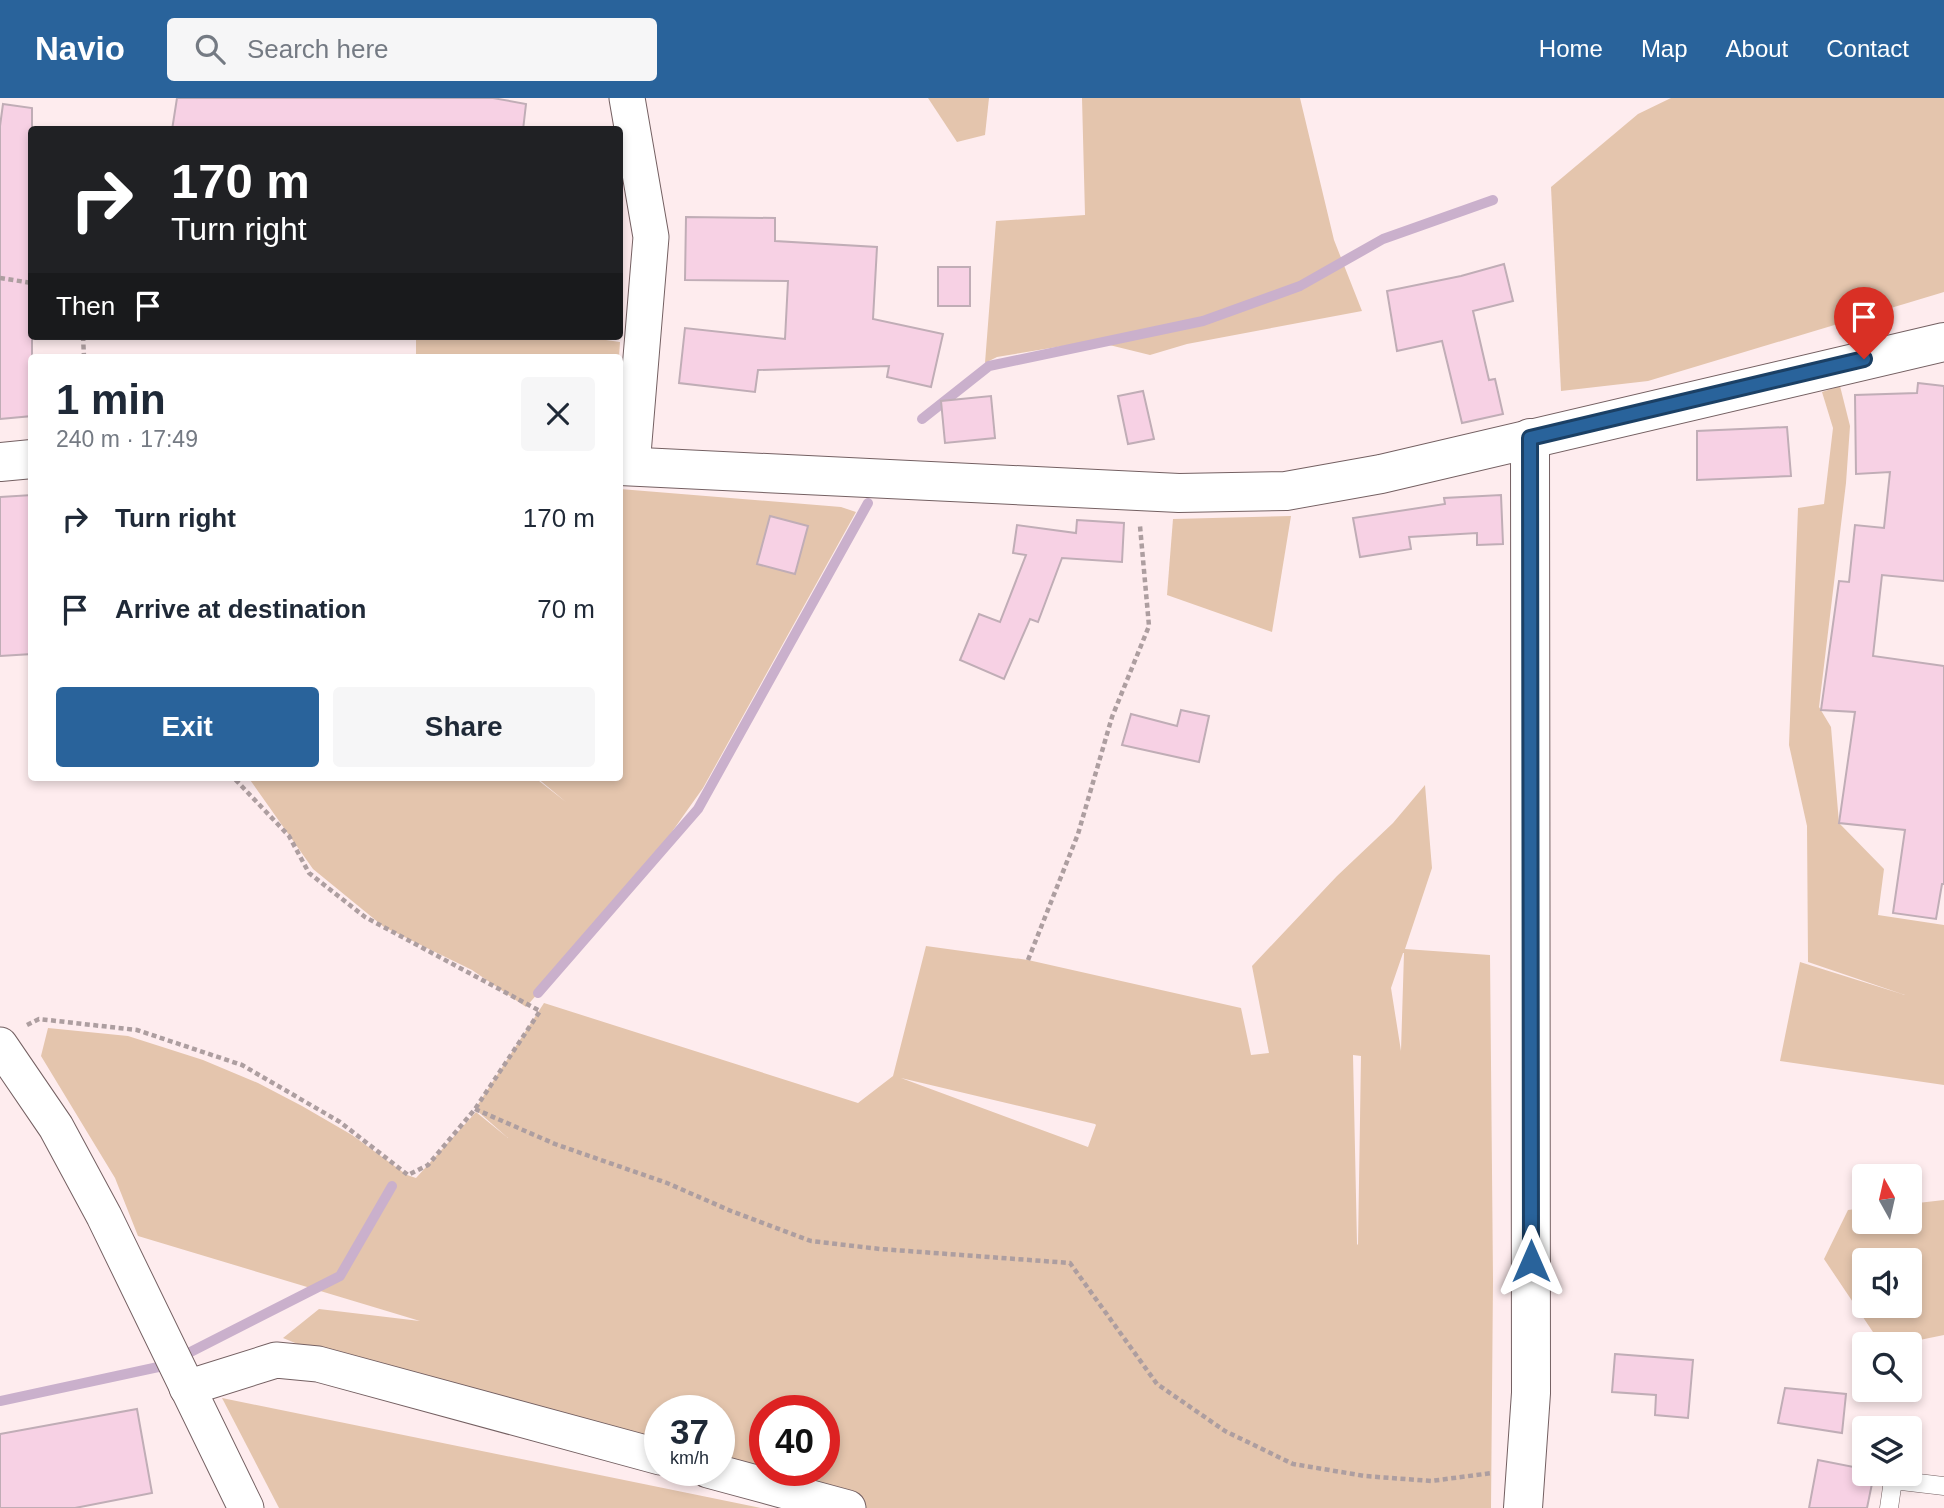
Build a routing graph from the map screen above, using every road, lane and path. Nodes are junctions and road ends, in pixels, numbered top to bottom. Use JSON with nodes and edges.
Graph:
{"nodes":[{"id":1,"x":627,"y":98,"type":"edge"},
{"id":2,"x":0,"y":278,"type":"edge"},
{"id":3,"x":28,"y":282,"type":"edge"},
{"id":4,"x":1944,"y":342,"type":"edge"},
{"id":5,"x":1530,"y":438,"type":"junction"},
{"id":6,"x":28,"y":458,"type":"edge"},
{"id":7,"x":0,"y":462,"type":"edge"},
{"id":8,"x":626,"y":466,"type":"edge"},
{"id":9,"x":1136,"y":491,"type":"junction"},
{"id":10,"x":237,"y":781,"type":"edge"},
{"id":11,"x":1028,"y":960,"type":"dead end"},
{"id":12,"x":10,"y":1037,"type":"edge"},
{"id":13,"x":475,"y":1109,"type":"junction"},
{"id":14,"x":180,"y":1372,"type":"junction"},
{"id":15,"x":644,"y":1453,"type":"edge"},
{"id":16,"x":1525,"y":1469,"type":"junction"},
{"id":17,"x":735,"y":1477,"type":"edge"},
{"id":18,"x":1944,"y":1486,"type":"edge"},
{"id":19,"x":246,"y":1508,"type":"edge"},
{"id":20,"x":848,"y":1508,"type":"edge"},
{"id":21,"x":1523,"y":1508,"type":"edge"},
{"id":22,"x":1889,"y":1508,"type":"edge"}],
"edges":[{"from":1,"to":8,"type":"street"},
{"from":2,"to":3,"type":"path"},
{"from":4,"to":5,"type":"street"},
{"from":5,"to":9,"type":"street"},
{"from":5,"to":16,"type":"street"},
{"from":6,"to":7,"type":"street"},
{"from":8,"to":9,"type":"street"},
{"from":9,"to":11,"type":"path"},
{"from":10,"to":13,"type":"path"},
{"from":12,"to":13,"type":"path"},
{"from":12,"to":14,"type":"street"},
{"from":13,"to":16,"type":"path"},
{"from":14,"to":15,"type":"street"},
{"from":14,"to":19,"type":"street"},
{"from":16,"to":21,"type":"street"},
{"from":17,"to":20,"type":"street"},
{"from":18,"to":22,"type":"lane"}]}
